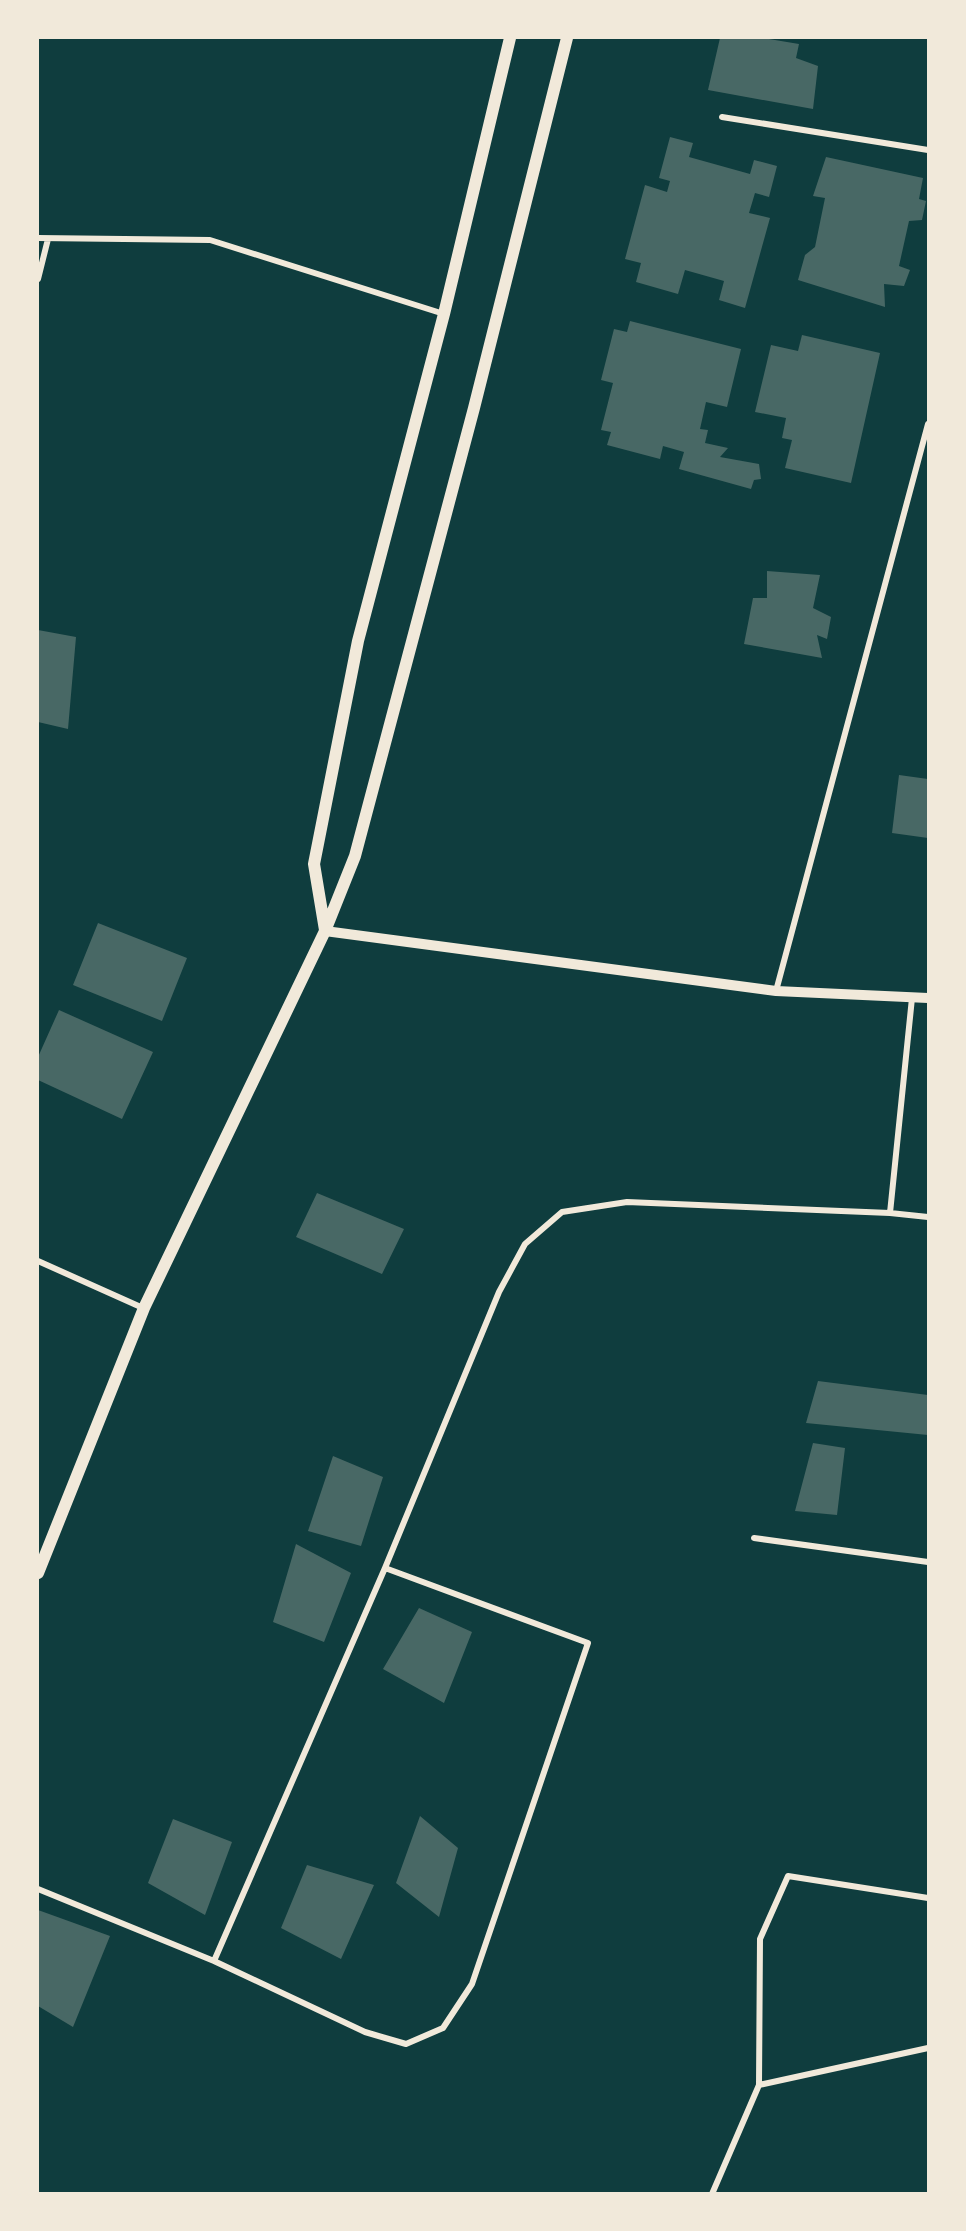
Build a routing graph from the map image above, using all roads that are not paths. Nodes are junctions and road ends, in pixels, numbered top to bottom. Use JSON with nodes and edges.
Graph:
{"nodes":[{"id":1,"x":510,"y":38,"type":"edge"},
{"id":2,"x":567,"y":38,"type":"edge"},
{"id":3,"x":722,"y":117,"type":"dead end"},
{"id":4,"x":928,"y":150,"type":"edge"},
{"id":5,"x":38,"y":238,"type":"edge"},
{"id":6,"x":48,"y":239,"type":"junction"},
{"id":7,"x":38,"y":279,"type":"edge"},
{"id":8,"x":444,"y":314,"type":"junction"},
{"id":9,"x":928,"y":424,"type":"edge"},
{"id":10,"x":326,"y":931,"type":"junction"},
{"id":11,"x":776,"y":991,"type":"junction"},
{"id":12,"x":912,"y":998,"type":"junction"},
{"id":13,"x":928,"y":998,"type":"edge"},
{"id":14,"x":890,"y":1213,"type":"junction"},
{"id":15,"x":928,"y":1217,"type":"edge"},
{"id":16,"x":38,"y":1261,"type":"edge"},
{"id":17,"x":144,"y":1308,"type":"junction"},
{"id":18,"x":754,"y":1538,"type":"dead end"},
{"id":19,"x":928,"y":1562,"type":"edge"},
{"id":20,"x":385,"y":1568,"type":"junction"},
{"id":21,"x":38,"y":1573,"type":"edge"},
{"id":22,"x":38,"y":1889,"type":"edge"},
{"id":23,"x":928,"y":1898,"type":"edge"},
{"id":24,"x":214,"y":1961,"type":"junction"},
{"id":25,"x":928,"y":2048,"type":"edge"},
{"id":26,"x":759,"y":2085,"type":"junction"},
{"id":27,"x":712,"y":2193,"type":"edge"}],
"edges":[{"from":1,"to":8,"type":"main road"},
{"from":2,"to":10,"type":"main road"},
{"from":3,"to":4,"type":"street"},
{"from":5,"to":6,"type":"street"},
{"from":6,"to":7,"type":"street"},
{"from":6,"to":8,"type":"street"},
{"from":8,"to":10,"type":"main road"},
{"from":9,"to":11,"type":"street"},
{"from":10,"to":11,"type":"street"},
{"from":10,"to":17,"type":"main road"},
{"from":11,"to":12,"type":"street"},
{"from":12,"to":13,"type":"street"},
{"from":12,"to":14,"type":"street"},
{"from":14,"to":15,"type":"street"},
{"from":14,"to":20,"type":"street"},
{"from":16,"to":17,"type":"street"},
{"from":17,"to":21,"type":"main road"},
{"from":18,"to":19,"type":"street"},
{"from":20,"to":24,"type":"street"},
{"from":20,"to":24,"type":"street"},
{"from":22,"to":24,"type":"street"},
{"from":23,"to":26,"type":"street"},
{"from":25,"to":26,"type":"street"},
{"from":26,"to":27,"type":"street"}]}
